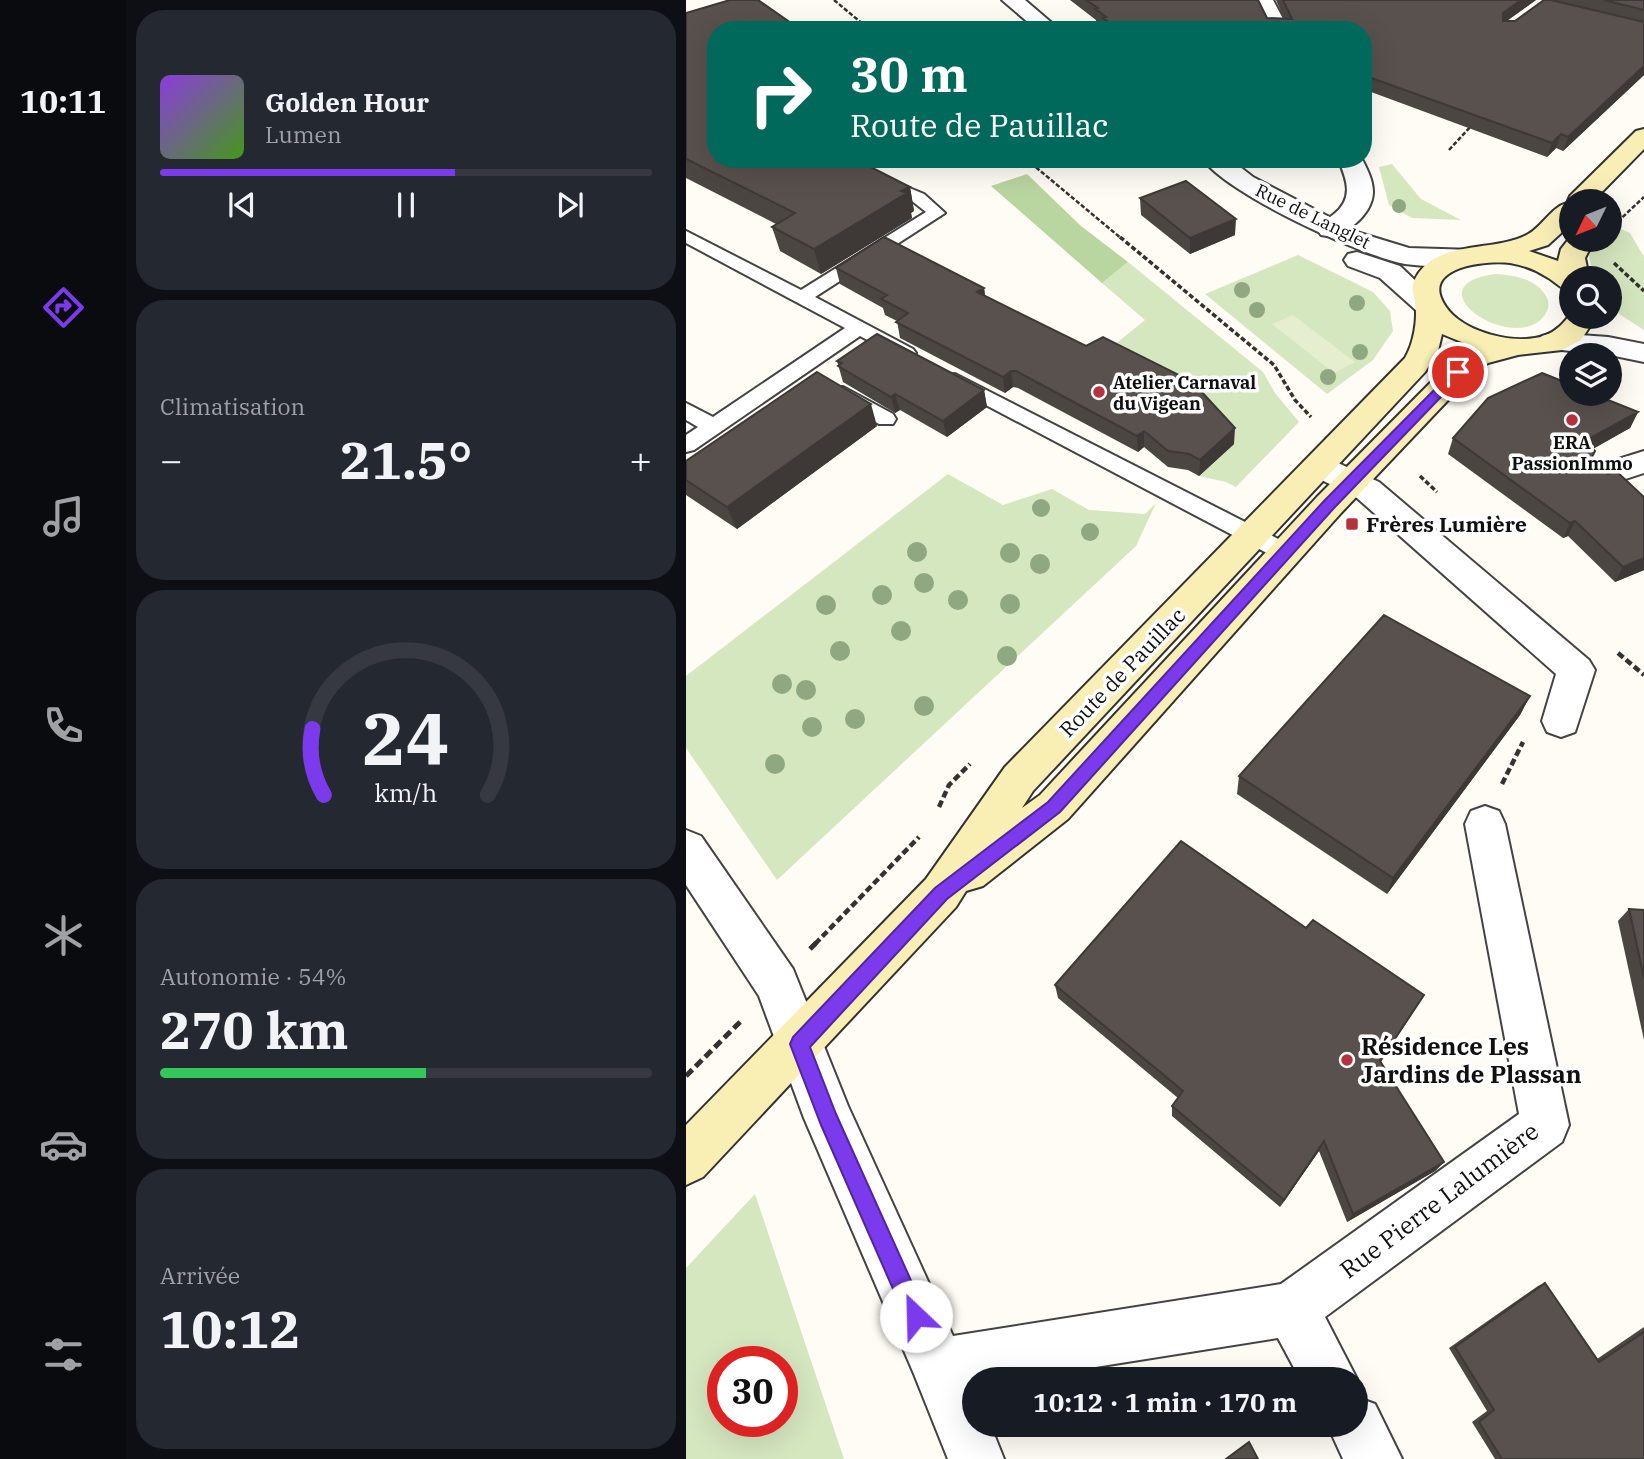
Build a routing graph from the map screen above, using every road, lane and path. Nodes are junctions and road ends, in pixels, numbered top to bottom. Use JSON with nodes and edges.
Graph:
{"nodes":[{"id":1,"x":834,"y":0,"type":"edge"},
{"id":2,"x":1012,"y":0,"type":"edge"},
{"id":3,"x":1263,"y":0,"type":"edge"},
{"id":4,"x":859,"y":21,"type":"edge"},
{"id":5,"x":1039,"y":21,"type":"edge"},
{"id":6,"x":1274,"y":21,"type":"edge"},
{"id":7,"x":1474,"y":122,"type":"edge"},
{"id":8,"x":1644,"y":136,"type":"edge"},
{"id":9,"x":1449,"y":150,"type":"dead end"},
{"id":10,"x":1226,"y":168,"type":"edge"},
{"id":11,"x":1355,"y":168,"type":"edge"},
{"id":12,"x":864,"y":173,"type":"edge"},
{"id":13,"x":1244,"y":182,"type":"junction"},
{"id":14,"x":1592,"y":189,"type":"edge"},
{"id":15,"x":1644,"y":197,"type":"edge"},
{"id":16,"x":1622,"y":218,"type":"edge"},
{"id":17,"x":1559,"y":221,"type":"edge"},
{"id":18,"x":1330,"y":229,"type":"junction"},
{"id":19,"x":686,"y":236,"type":"edge"},
{"id":20,"x":1497,"y":254,"type":"junction"},
{"id":21,"x":1465,"y":257,"type":"junction"},
{"id":22,"x":1612,"y":260,"type":"dead end"},
{"id":23,"x":1559,"y":275,"type":"edge"},
{"id":24,"x":1644,"y":291,"type":"edge"},
{"id":25,"x":802,"y":297,"type":"junction"},
{"id":26,"x":1428,"y":306,"type":"junction"},
{"id":27,"x":1622,"y":327,"type":"edge"},
{"id":28,"x":859,"y":328,"type":"junction"},
{"id":29,"x":1573,"y":329,"type":"edge"},
{"id":30,"x":1644,"y":341,"type":"edge"},
{"id":31,"x":1552,"y":342,"type":"junction"},
{"id":32,"x":1515,"y":347,"type":"junction"},
{"id":33,"x":1644,"y":353,"type":"edge"},
{"id":34,"x":800,"y":368,"type":"junction"},
{"id":35,"x":935,"y":369,"type":"joint"},
{"id":36,"x":686,"y":410,"type":"edge"},
{"id":37,"x":886,"y":419,"type":"edge"},
{"id":38,"x":713,"y":427,"type":"junction"},
{"id":39,"x":686,"y":445,"type":"edge"},
{"id":40,"x":1644,"y":462,"type":"edge"},
{"id":41,"x":1336,"y":473,"type":"junction"},
{"id":42,"x":1601,"y":476,"type":"edge"},
{"id":43,"x":1253,"y":536,"type":"junction"},
{"id":44,"x":1286,"y":553,"type":"junction"},
{"id":45,"x":1561,"y":722,"type":"dead end"},
{"id":46,"x":1524,"y":732,"type":"edge"},
{"id":47,"x":978,"y":757,"type":"dead end"},
{"id":48,"x":938,"y":810,"type":"dead end"},
{"id":49,"x":1485,"y":824,"type":"joint"},
{"id":50,"x":923,"y":832,"type":"dead end"},
{"id":51,"x":686,"y":849,"type":"edge"},
{"id":52,"x":941,"y":894,"type":"junction"},
{"id":53,"x":776,"y":984,"type":"junction"},
{"id":54,"x":800,"y":1044,"type":"junction"},
{"id":55,"x":686,"y":1076,"type":"edge"},
{"id":56,"x":686,"y":1160,"type":"edge"},
{"id":57,"x":1291,"y":1309,"type":"junction"},
{"id":58,"x":938,"y":1365,"type":"junction"},
{"id":59,"x":1322,"y":1367,"type":"edge"},
{"id":60,"x":1362,"y":1437,"type":"edge"},
{"id":61,"x":976,"y":1459,"type":"edge"},
{"id":62,"x":1374,"y":1459,"type":"edge"}],
"edges":[{"from":1,"to":4,"type":"path"},
{"from":2,"to":5,"type":"street"},
{"from":3,"to":6,"type":"street"},
{"from":7,"to":9,"type":"path"},
{"from":8,"to":14,"type":"main road"},
{"from":10,"to":13,"type":"street","name":"Rue de Langlet"},
{"from":11,"to":18,"type":"street"},
{"from":12,"to":25,"type":"lane"},
{"from":13,"to":18,"type":"street","name":"Rue de Langlet"},
{"from":13,"to":26,"type":"street","name":"Rue de Langlet"},
{"from":15,"to":16,"type":"path"},
{"from":17,"to":20,"type":"main road"},
{"from":18,"to":21,"type":"street","name":"Rue de Langlet"},
{"from":19,"to":25,"type":"lane"},
{"from":20,"to":21,"type":"main road"},
{"from":20,"to":23,"type":"main road"},
{"from":21,"to":26,"type":"main road","name":"Route de Pauillac"},
{"from":22,"to":24,"type":"path"},
{"from":25,"to":28,"type":"lane"},
{"from":26,"to":32,"type":"main road"},
{"from":26,"to":41,"type":"main road","name":"Route de Pauillac"},
{"from":27,"to":30,"type":"street"},
{"from":28,"to":34,"type":"lane"},
{"from":28,"to":35,"type":"lane"},
{"from":29,"to":31,"type":"main road"},
{"from":31,"to":32,"type":"main road"},
{"from":31,"to":33,"type":"street"},
{"from":32,"to":41,"type":"main road","name":"Route de Pauillac"},
{"from":34,"to":37,"type":"lane"},
{"from":34,"to":38,"type":"lane"},
{"from":35,"to":43,"type":"lane"},
{"from":36,"to":38,"type":"lane"},
{"from":38,"to":39,"type":"lane"},
{"from":40,"to":42,"type":"street"},
{"from":41,"to":43,"type":"main road","name":"Route de Pauillac"},
{"from":41,"to":44,"type":"main road","name":"Route de Pauillac"},
{"from":41,"to":45,"type":"street"},
{"from":43,"to":44,"type":"lane"},
{"from":43,"to":52,"type":"main road","name":"Route de Pauillac"},
{"from":44,"to":52,"type":"main road","name":"Route de Pauillac"},
{"from":46,"to":49,"type":"path"},
{"from":47,"to":48,"type":"path"},
{"from":49,"to":57,"type":"street","name":"Rue Pierre Lalumière"},
{"from":50,"to":53,"type":"path"},
{"from":51,"to":53,"type":"street"},
{"from":52,"to":54,"type":"main road","name":"Route de Pauillac"},
{"from":53,"to":54,"type":"street"},
{"from":53,"to":55,"type":"path"},
{"from":54,"to":56,"type":"main road","name":"Route de Pauillac"},
{"from":54,"to":58,"type":"street"},
{"from":57,"to":58,"type":"street","name":"Rue Pierre Lalumière"},
{"from":57,"to":59,"type":"street"},
{"from":58,"to":61,"type":"street"},
{"from":60,"to":62,"type":"street"}]}
